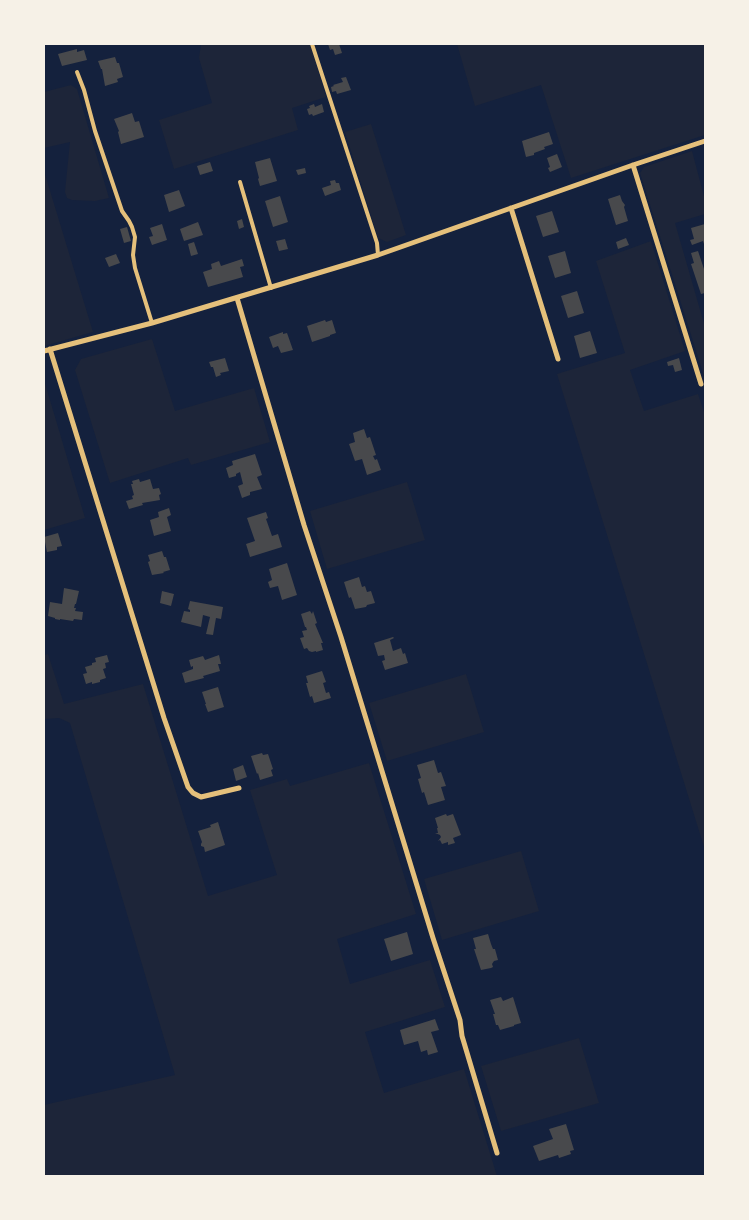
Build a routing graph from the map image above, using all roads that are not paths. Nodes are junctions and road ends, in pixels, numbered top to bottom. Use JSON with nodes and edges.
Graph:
{"nodes":[{"id":1,"x":312,"y":44,"type":"edge"},
{"id":2,"x":77,"y":72,"type":"dead end"},
{"id":3,"x":705,"y":141,"type":"edge"},
{"id":4,"x":633,"y":164,"type":"junction"},
{"id":5,"x":240,"y":182,"type":"dead end"},
{"id":6,"x":511,"y":208,"type":"junction"},
{"id":7,"x":378,"y":255,"type":"junction"},
{"id":8,"x":271,"y":288,"type":"junction"},
{"id":9,"x":236,"y":298,"type":"junction"},
{"id":10,"x":152,"y":323,"type":"junction"},
{"id":11,"x":47,"y":350,"type":"edge"},
{"id":12,"x":558,"y":359,"type":"dead end"},
{"id":13,"x":701,"y":384,"type":"dead end"},
{"id":14,"x":239,"y":788,"type":"dead end"},
{"id":15,"x":497,"y":1153,"type":"dead end"}],
"edges":[{"from":1,"to":7,"type":"lane"},
{"from":2,"to":10,"type":"lane"},
{"from":3,"to":4,"type":"street"},
{"from":4,"to":6,"type":"street"},
{"from":4,"to":13,"type":"street"},
{"from":5,"to":8,"type":"lane"},
{"from":6,"to":7,"type":"street"},
{"from":6,"to":12,"type":"street"},
{"from":7,"to":8,"type":"street"},
{"from":8,"to":9,"type":"street"},
{"from":9,"to":10,"type":"street"},
{"from":9,"to":15,"type":"street"},
{"from":10,"to":11,"type":"street"},
{"from":11,"to":14,"type":"street"}]}
